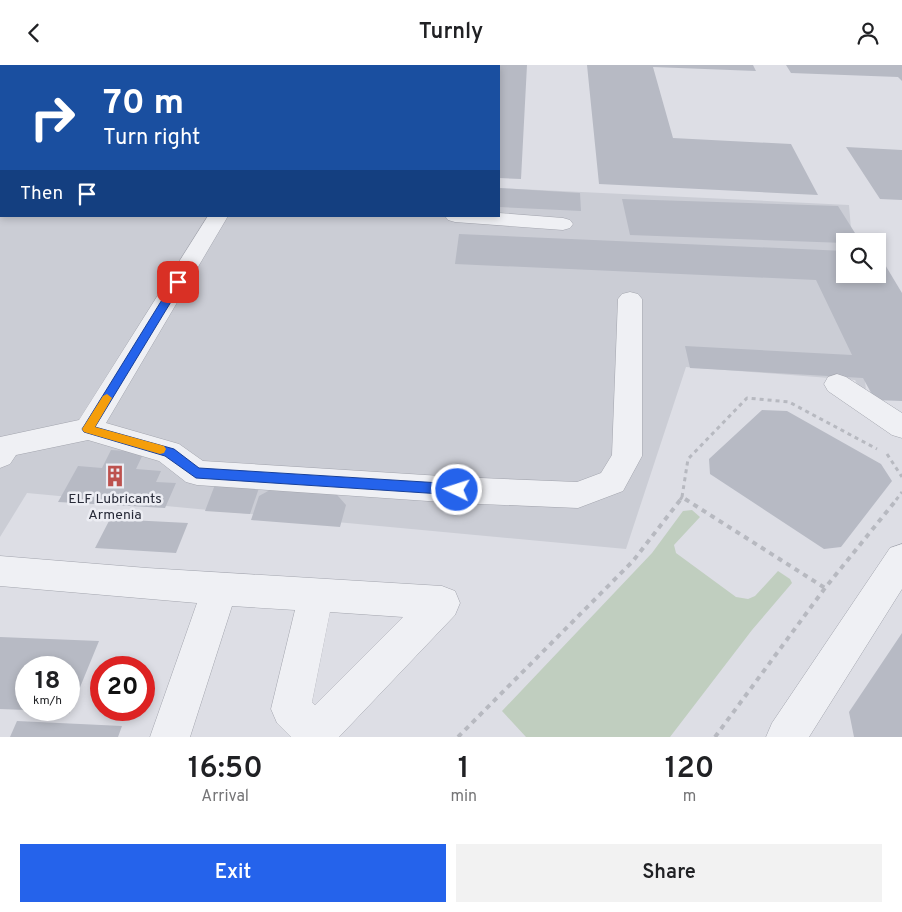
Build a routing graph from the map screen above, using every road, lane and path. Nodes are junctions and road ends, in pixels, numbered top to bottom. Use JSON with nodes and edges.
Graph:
{"nodes":[{"id":1,"x":217,"y":217,"type":"edge"},
{"id":2,"x":470,"y":217,"type":"edge"},
{"id":3,"x":563,"y":223,"type":"dead end"},
{"id":4,"x":630,"y":299,"type":"dead end"},
{"id":5,"x":837,"y":384,"type":"dead end"},
{"id":6,"x":902,"y":427,"type":"edge"},
{"id":7,"x":88,"y":429,"type":"junction"},
{"id":8,"x":0,"y":456,"type":"edge"},
{"id":9,"x":902,"y":477,"type":"edge"},
{"id":10,"x":902,"y":492,"type":"edge"},
{"id":11,"x":682,"y":497,"type":"junction"},
{"id":12,"x":902,"y":559,"type":"edge"},
{"id":13,"x":0,"y":571,"type":"edge"},
{"id":14,"x":825,"y":588,"type":"junction"},
{"id":15,"x":219,"y":590,"type":"junction"},
{"id":16,"x":316,"y":595,"type":"dead end"},
{"id":17,"x":170,"y":737,"type":"edge"},
{"id":18,"x":458,"y":737,"type":"edge"},
{"id":19,"x":715,"y":737,"type":"edge"},
{"id":20,"x":786,"y":737,"type":"edge"}],
"edges":[{"from":1,"to":7,"type":"street"},
{"from":2,"to":3,"type":"street"},
{"from":4,"to":7,"type":"street"},
{"from":5,"to":6,"type":"street"},
{"from":7,"to":8,"type":"street"},
{"from":9,"to":11,"type":"path"},
{"from":10,"to":14,"type":"path"},
{"from":11,"to":14,"type":"path"},
{"from":11,"to":18,"type":"path"},
{"from":12,"to":20,"type":"street"},
{"from":13,"to":15,"type":"street"},
{"from":14,"to":19,"type":"path"},
{"from":15,"to":16,"type":"street"},
{"from":15,"to":17,"type":"street"}]}
